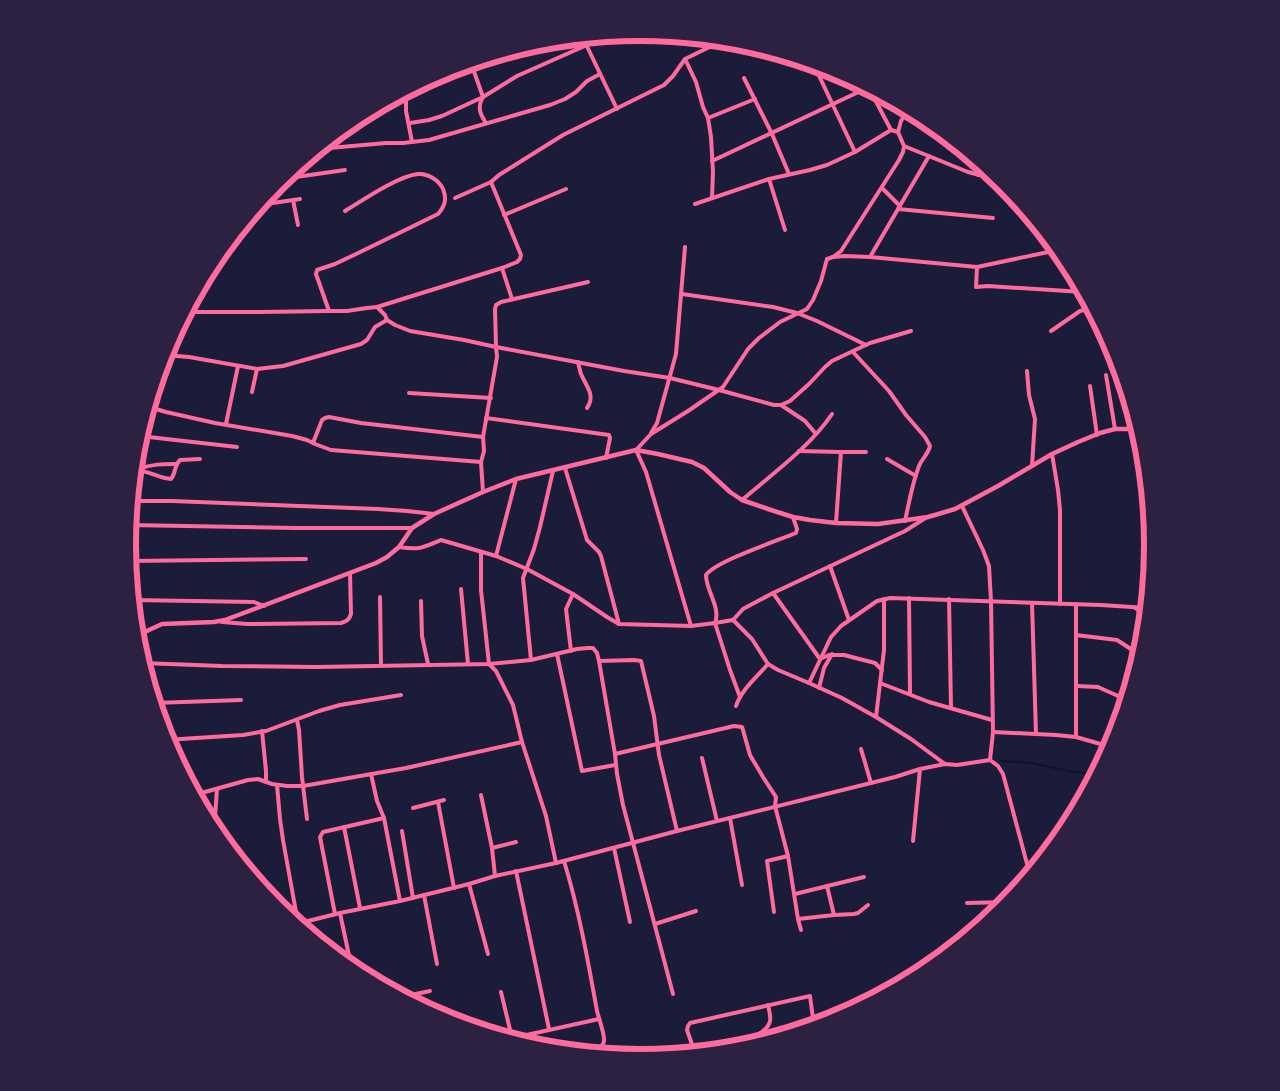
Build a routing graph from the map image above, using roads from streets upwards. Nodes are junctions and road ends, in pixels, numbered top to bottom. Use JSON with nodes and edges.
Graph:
{"nodes":[{"id":1,"x":587,"y":45,"type":"joint"},
{"id":2,"x":708,"y":46,"type":"edge"},
{"id":3,"x":685,"y":59,"type":"junction"},
{"id":4,"x":473,"y":70,"type":"edge"},
{"id":5,"x":600,"y":74,"type":"junction"},
{"id":6,"x":818,"y":74,"type":"edge"},
{"id":7,"x":744,"y":78,"type":"dead end"},
{"id":8,"x":861,"y":92,"type":"edge"},
{"id":9,"x":483,"y":97,"type":"junction"},
{"id":10,"x":406,"y":99,"type":"edge"},
{"id":11,"x":755,"y":99,"type":"junction"},
{"id":12,"x":875,"y":99,"type":"edge"},
{"id":13,"x":832,"y":104,"type":"junction"},
{"id":14,"x":617,"y":109,"type":"junction"},
{"id":15,"x":904,"y":116,"type":"edge"},
{"id":16,"x":708,"y":118,"type":"junction"},
{"id":17,"x":410,"y":123,"type":"junction"},
{"id":18,"x":486,"y":123,"type":"junction"},
{"id":19,"x":891,"y":130,"type":"junction"},
{"id":20,"x":898,"y":132,"type":"junction"},
{"id":21,"x":772,"y":134,"type":"junction"},
{"id":22,"x":412,"y":142,"type":"junction"},
{"id":23,"x":904,"y":146,"type":"junction"},
{"id":24,"x":329,"y":148,"type":"edge"},
{"id":25,"x":855,"y":152,"type":"junction"},
{"id":26,"x":929,"y":156,"type":"junction"},
{"id":27,"x":712,"y":161,"type":"junction"},
{"id":28,"x":346,"y":170,"type":"dead end"},
{"id":29,"x":978,"y":172,"type":"edge"},
{"id":30,"x":789,"y":174,"type":"junction"},
{"id":31,"x":978,"y":175,"type":"junction"},
{"id":32,"x":983,"y":176,"type":"edge"},
{"id":33,"x":296,"y":177,"type":"edge"},
{"id":34,"x":769,"y":179,"type":"junction"},
{"id":35,"x":491,"y":182,"type":"junction"},
{"id":36,"x":566,"y":188,"type":"dead end"},
{"id":37,"x":882,"y":188,"type":"junction"},
{"id":38,"x":455,"y":198,"type":"dead end"},
{"id":39,"x":712,"y":198,"type":"junction"},
{"id":40,"x":300,"y":199,"type":"dead end"},
{"id":41,"x":293,"y":200,"type":"junction"},
{"id":42,"x":270,"y":203,"type":"edge"},
{"id":43,"x":695,"y":204,"type":"dead end"},
{"id":44,"x":899,"y":207,"type":"junction"},
{"id":45,"x":345,"y":211,"type":"dead end"},
{"id":46,"x":504,"y":215,"type":"junction"},
{"id":47,"x":993,"y":218,"type":"dead end"},
{"id":48,"x":298,"y":225,"type":"dead end"},
{"id":49,"x":785,"y":230,"type":"dead end"},
{"id":50,"x":685,"y":247,"type":"dead end"},
{"id":51,"x":1049,"y":252,"type":"edge"},
{"id":52,"x":833,"y":257,"type":"junction"},
{"id":53,"x":870,"y":257,"type":"junction"},
{"id":54,"x":977,"y":267,"type":"junction"},
{"id":55,"x":502,"y":268,"type":"junction"},
{"id":56,"x":588,"y":282,"type":"dead end"},
{"id":57,"x":1076,"y":292,"type":"edge"},
{"id":58,"x":682,"y":294,"type":"junction"},
{"id":59,"x":512,"y":299,"type":"junction"},
{"id":60,"x":377,"y":306,"type":"junction"},
{"id":61,"x":1086,"y":310,"type":"edge"},
{"id":62,"x":329,"y":311,"type":"junction"},
{"id":63,"x":193,"y":312,"type":"edge"},
{"id":64,"x":797,"y":314,"type":"junction"},
{"id":65,"x":387,"y":320,"type":"junction"},
{"id":66,"x":911,"y":331,"type":"dead end"},
{"id":67,"x":1051,"y":331,"type":"dead end"},
{"id":68,"x":866,"y":345,"type":"junction"},
{"id":69,"x":496,"y":347,"type":"junction"},
{"id":70,"x":853,"y":352,"type":"junction"},
{"id":71,"x":173,"y":356,"type":"edge"},
{"id":72,"x":578,"y":362,"type":"junction"},
{"id":73,"x":238,"y":366,"type":"junction"},
{"id":74,"x":257,"y":369,"type":"junction"},
{"id":75,"x":1027,"y":371,"type":"dead end"},
{"id":76,"x":1106,"y":375,"type":"dead end"},
{"id":77,"x":670,"y":378,"type":"junction"},
{"id":78,"x":1090,"y":386,"type":"dead end"},
{"id":79,"x":719,"y":390,"type":"junction"},
{"id":80,"x":252,"y":392,"type":"dead end"},
{"id":81,"x":409,"y":393,"type":"dead end"},
{"id":82,"x":491,"y":398,"type":"junction"},
{"id":83,"x":781,"y":405,"type":"junction"},
{"id":84,"x":588,"y":408,"type":"dead end"},
{"id":85,"x":155,"y":409,"type":"edge"},
{"id":86,"x":832,"y":414,"type":"dead end"},
{"id":87,"x":486,"y":418,"type":"junction"},
{"id":88,"x":226,"y":424,"type":"junction"},
{"id":89,"x":1130,"y":428,"type":"edge"},
{"id":90,"x":1115,"y":429,"type":"junction"},
{"id":91,"x":651,"y":434,"type":"junction"},
{"id":92,"x":816,"y":434,"type":"junction"},
{"id":93,"x":1096,"y":435,"type":"junction"},
{"id":94,"x":148,"y":437,"type":"edge"},
{"id":95,"x":483,"y":437,"type":"junction"},
{"id":96,"x":313,"y":443,"type":"junction"},
{"id":97,"x":237,"y":447,"type":"dead end"},
{"id":98,"x":636,"y":450,"type":"junction"},
{"id":99,"x":799,"y":451,"type":"junction"},
{"id":100,"x":841,"y":452,"type":"junction"},
{"id":101,"x":866,"y":452,"type":"dead end"},
{"id":102,"x":1052,"y":454,"type":"junction"},
{"id":103,"x":606,"y":458,"type":"junction"},
{"id":104,"x":200,"y":459,"type":"dead end"},
{"id":105,"x":887,"y":459,"type":"dead end"},
{"id":106,"x":481,"y":462,"type":"junction"},
{"id":107,"x":176,"y":464,"type":"junction"},
{"id":108,"x":1032,"y":466,"type":"junction"},
{"id":109,"x":142,"y":468,"type":"edge"},
{"id":110,"x":566,"y":468,"type":"junction"},
{"id":111,"x":141,"y":470,"type":"edge"},
{"id":112,"x":553,"y":471,"type":"junction"},
{"id":113,"x":916,"y":476,"type":"junction"},
{"id":114,"x":516,"y":479,"type":"junction"},
{"id":115,"x":483,"y":492,"type":"junction"},
{"id":116,"x":742,"y":500,"type":"junction"},
{"id":117,"x":138,"y":501,"type":"edge"},
{"id":118,"x":962,"y":506,"type":"junction"},
{"id":119,"x":434,"y":514,"type":"junction"},
{"id":120,"x":793,"y":517,"type":"junction"},
{"id":121,"x":928,"y":517,"type":"junction"},
{"id":122,"x":905,"y":521,"type":"junction"},
{"id":123,"x":836,"y":523,"type":"junction"},
{"id":124,"x":137,"y":525,"type":"edge"},
{"id":125,"x":412,"y":528,"type":"junction"},
{"id":126,"x":399,"y":547,"type":"junction"},
{"id":127,"x":481,"y":552,"type":"junction"},
{"id":128,"x":496,"y":556,"type":"junction"},
{"id":129,"x":306,"y":559,"type":"dead end"},
{"id":130,"x":136,"y":561,"type":"edge"},
{"id":131,"x":830,"y":566,"type":"junction"},
{"id":132,"x":527,"y":569,"type":"junction"},
{"id":133,"x":350,"y":573,"type":"junction"},
{"id":134,"x":461,"y":589,"type":"dead end"},
{"id":135,"x":773,"y":593,"type":"junction"},
{"id":136,"x":574,"y":594,"type":"junction"},
{"id":137,"x":380,"y":597,"type":"dead end"},
{"id":138,"x":909,"y":598,"type":"junction"},
{"id":139,"x":884,"y":599,"type":"junction"},
{"id":140,"x":949,"y":599,"type":"junction"},
{"id":141,"x":139,"y":600,"type":"edge"},
{"id":142,"x":421,"y":601,"type":"dead end"},
{"id":143,"x":991,"y":601,"type":"junction"},
{"id":144,"x":1032,"y":603,"type":"junction"},
{"id":145,"x":1060,"y":604,"type":"junction"},
{"id":146,"x":1076,"y":604,"type":"junction"},
{"id":147,"x":264,"y":606,"type":"junction"},
{"id":148,"x":1134,"y":606,"type":"junction"},
{"id":149,"x":1140,"y":607,"type":"edge"},
{"id":150,"x":1140,"y":611,"type":"edge"},
{"id":151,"x":733,"y":620,"type":"junction"},
{"id":152,"x":849,"y":620,"type":"junction"},
{"id":153,"x":219,"y":621,"type":"junction"},
{"id":154,"x":715,"y":623,"type":"junction"},
{"id":155,"x":619,"y":624,"type":"junction"},
{"id":156,"x":691,"y":626,"type":"junction"},
{"id":157,"x":143,"y":633,"type":"edge"},
{"id":158,"x":1076,"y":635,"type":"junction"},
{"id":159,"x":1133,"y":650,"type":"edge"},
{"id":160,"x":571,"y":651,"type":"junction"},
{"id":161,"x":557,"y":654,"type":"junction"},
{"id":162,"x":832,"y":654,"type":"junction"},
{"id":163,"x":820,"y":659,"type":"junction"},
{"id":164,"x":531,"y":660,"type":"junction"},
{"id":165,"x":599,"y":661,"type":"junction"},
{"id":166,"x":150,"y":663,"type":"edge"},
{"id":167,"x":428,"y":664,"type":"junction"},
{"id":168,"x":468,"y":664,"type":"junction"},
{"id":169,"x":489,"y":664,"type":"junction"},
{"id":170,"x":768,"y":664,"type":"junction"},
{"id":171,"x":382,"y":666,"type":"junction"},
{"id":172,"x":882,"y":670,"type":"junction"},
{"id":173,"x":809,"y":683,"type":"junction"},
{"id":174,"x":880,"y":683,"type":"junction"},
{"id":175,"x":1077,"y":686,"type":"junction"},
{"id":176,"x":819,"y":688,"type":"junction"},
{"id":177,"x":910,"y":693,"type":"junction"},
{"id":178,"x":401,"y":695,"type":"dead end"},
{"id":179,"x":740,"y":697,"type":"junction"},
{"id":180,"x":1120,"y":697,"type":"edge"},
{"id":181,"x":241,"y":700,"type":"dead end"},
{"id":182,"x":161,"y":703,"type":"edge"},
{"id":183,"x":736,"y":706,"type":"dead end"},
{"id":184,"x":951,"y":708,"type":"junction"},
{"id":185,"x":876,"y":717,"type":"junction"},
{"id":186,"x":297,"y":720,"type":"junction"},
{"id":187,"x":992,"y":720,"type":"junction"},
{"id":188,"x":262,"y":732,"type":"junction"},
{"id":189,"x":993,"y":732,"type":"junction"},
{"id":190,"x":1036,"y":734,"type":"junction"},
{"id":191,"x":1076,"y":737,"type":"junction"},
{"id":192,"x":175,"y":739,"type":"edge"},
{"id":193,"x":522,"y":742,"type":"junction"},
{"id":194,"x":658,"y":744,"type":"junction"},
{"id":195,"x":1103,"y":745,"type":"edge"},
{"id":196,"x":861,"y":749,"type":"dead end"},
{"id":197,"x":615,"y":754,"type":"junction"},
{"id":198,"x":702,"y":758,"type":"dead end"},
{"id":199,"x":990,"y":760,"type":"junction"},
{"id":200,"x":945,"y":764,"type":"junction"},
{"id":201,"x":615,"y":765,"type":"junction"},
{"id":202,"x":920,"y":769,"type":"junction"},
{"id":203,"x":371,"y":774,"type":"junction"},
{"id":204,"x":266,"y":782,"type":"junction"},
{"id":205,"x":871,"y":783,"type":"junction"},
{"id":206,"x":277,"y":785,"type":"junction"},
{"id":207,"x":303,"y":786,"type":"junction"},
{"id":208,"x":217,"y":788,"type":"junction"},
{"id":209,"x":200,"y":793,"type":"edge"},
{"id":210,"x":481,"y":795,"type":"dead end"},
{"id":211,"x":444,"y":800,"type":"dead end"},
{"id":212,"x":438,"y":802,"type":"junction"},
{"id":213,"x":775,"y":806,"type":"junction"},
{"id":214,"x":413,"y":808,"type":"dead end"},
{"id":215,"x":215,"y":817,"type":"edge"},
{"id":216,"x":384,"y":818,"type":"junction"},
{"id":217,"x":730,"y":818,"type":"junction"},
{"id":218,"x":307,"y":819,"type":"dead end"},
{"id":219,"x":717,"y":821,"type":"junction"},
{"id":220,"x":344,"y":827,"type":"junction"},
{"id":221,"x":402,"y":831,"type":"dead end"},
{"id":222,"x":677,"y":831,"type":"junction"},
{"id":223,"x":913,"y":841,"type":"dead end"},
{"id":224,"x":516,"y":842,"type":"dead end"},
{"id":225,"x":633,"y":843,"type":"junction"},
{"id":226,"x":492,"y":848,"type":"junction"},
{"id":227,"x":614,"y":848,"type":"junction"},
{"id":228,"x":788,"y":856,"type":"junction"},
{"id":229,"x":564,"y":861,"type":"junction"},
{"id":230,"x":556,"y":863,"type":"junction"},
{"id":231,"x":1028,"y":867,"type":"edge"},
{"id":232,"x":516,"y":872,"type":"junction"},
{"id":233,"x":495,"y":876,"type":"junction"},
{"id":234,"x":864,"y":878,"type":"dead end"},
{"id":235,"x":469,"y":884,"type":"junction"},
{"id":236,"x":742,"y":885,"type":"dead end"},
{"id":237,"x":827,"y":886,"type":"junction"},
{"id":238,"x":454,"y":888,"type":"junction"},
{"id":239,"x":795,"y":894,"type":"junction"},
{"id":240,"x":424,"y":895,"type":"junction"},
{"id":241,"x":413,"y":898,"type":"junction"},
{"id":242,"x":400,"y":901,"type":"junction"},
{"id":243,"x":996,"y":903,"type":"edge"},
{"id":244,"x":967,"y":904,"type":"dead end"},
{"id":245,"x":868,"y":905,"type":"dead end"},
{"id":246,"x":360,"y":908,"type":"junction"},
{"id":247,"x":696,"y":910,"type":"dead end"},
{"id":248,"x":774,"y":912,"type":"dead end"},
{"id":249,"x":295,"y":913,"type":"edge"},
{"id":250,"x":338,"y":913,"type":"junction"},
{"id":251,"x":834,"y":915,"type":"junction"},
{"id":252,"x":798,"y":919,"type":"junction"},
{"id":253,"x":305,"y":922,"type":"edge"},
{"id":254,"x":630,"y":922,"type":"dead end"},
{"id":255,"x":655,"y":924,"type":"junction"},
{"id":256,"x":801,"y":930,"type":"dead end"},
{"id":257,"x":488,"y":954,"type":"dead end"},
{"id":258,"x":349,"y":957,"type":"edge"},
{"id":259,"x":437,"y":964,"type":"dead end"},
{"id":260,"x":430,"y":991,"type":"dead end"},
{"id":261,"x":501,"y":992,"type":"dead end"},
{"id":262,"x":673,"y":994,"type":"dead end"},
{"id":263,"x":413,"y":996,"type":"edge"},
{"id":264,"x":768,"y":1005,"type":"junction"},
{"id":265,"x":599,"y":1019,"type":"junction"},
{"id":266,"x":813,"y":1019,"type":"edge"},
{"id":267,"x":549,"y":1030,"type":"junction"},
{"id":268,"x":509,"y":1033,"type":"edge"},
{"id":269,"x":523,"y":1036,"type":"edge"},
{"id":270,"x":757,"y":1036,"type":"edge"},
{"id":271,"x":693,"y":1047,"type":"edge"},
{"id":272,"x":600,"y":1048,"type":"edge"}],
"edges":[{"from":1,"to":5,"type":"street"},
{"from":1,"to":9,"type":"street"},
{"from":2,"to":3,"type":"street"},
{"from":3,"to":14,"type":"street"},
{"from":3,"to":16,"type":"street"},
{"from":4,"to":9,"type":"street"},
{"from":5,"to":14,"type":"street"},
{"from":5,"to":18,"type":"street"},
{"from":6,"to":13,"type":"street"},
{"from":7,"to":11,"type":"street"},
{"from":8,"to":13,"type":"street"},
{"from":9,"to":17,"type":"street"},
{"from":9,"to":18,"type":"street"},
{"from":10,"to":17,"type":"street"},
{"from":11,"to":16,"type":"street"},
{"from":11,"to":21,"type":"street"},
{"from":12,"to":19,"type":"street"},
{"from":13,"to":21,"type":"street"},
{"from":13,"to":25,"type":"street"},
{"from":14,"to":35,"type":"street"},
{"from":15,"to":20,"type":"street"},
{"from":16,"to":27,"type":"street"},
{"from":17,"to":22,"type":"street"},
{"from":18,"to":22,"type":"street"},
{"from":19,"to":20,"type":"street"},
{"from":19,"to":25,"type":"street"},
{"from":20,"to":23,"type":"street"},
{"from":21,"to":27,"type":"street"},
{"from":21,"to":30,"type":"street"},
{"from":22,"to":24,"type":"street"},
{"from":23,"to":26,"type":"street"},
{"from":23,"to":37,"type":"street"},
{"from":25,"to":30,"type":"street"},
{"from":26,"to":31,"type":"street"},
{"from":26,"to":44,"type":"street"},
{"from":27,"to":39,"type":"street"},
{"from":28,"to":33,"type":"street"},
{"from":29,"to":31,"type":"street"},
{"from":30,"to":34,"type":"street"},
{"from":31,"to":32,"type":"street"},
{"from":34,"to":39,"type":"street"},
{"from":34,"to":49,"type":"street"},
{"from":35,"to":38,"type":"street"},
{"from":35,"to":46,"type":"street"},
{"from":36,"to":46,"type":"street"},
{"from":37,"to":44,"type":"street"},
{"from":37,"to":52,"type":"street"},
{"from":39,"to":43,"type":"street"},
{"from":40,"to":41,"type":"street"},
{"from":41,"to":42,"type":"street"},
{"from":41,"to":48,"type":"street"},
{"from":44,"to":47,"type":"street"},
{"from":44,"to":53,"type":"street"},
{"from":45,"to":62,"type":"street"},
{"from":46,"to":55,"type":"street"},
{"from":50,"to":58,"type":"street"},
{"from":51,"to":54,"type":"street"},
{"from":52,"to":53,"type":"street"},
{"from":52,"to":64,"type":"street"},
{"from":53,"to":54,"type":"street"},
{"from":54,"to":57,"type":"street"},
{"from":55,"to":59,"type":"street"},
{"from":55,"to":60,"type":"street"},
{"from":56,"to":59,"type":"street"},
{"from":58,"to":64,"type":"street"},
{"from":58,"to":77,"type":"street"},
{"from":59,"to":69,"type":"street"},
{"from":60,"to":62,"type":"street"},
{"from":60,"to":65,"type":"street"},
{"from":61,"to":67,"type":"street"},
{"from":62,"to":63,"type":"street"},
{"from":64,"to":68,"type":"street"},
{"from":64,"to":79,"type":"street"},
{"from":65,"to":69,"type":"street"},
{"from":65,"to":74,"type":"street"},
{"from":66,"to":68,"type":"street"},
{"from":68,"to":70,"type":"street"},
{"from":69,"to":72,"type":"street"},
{"from":69,"to":82,"type":"street"},
{"from":70,"to":83,"type":"street"},
{"from":70,"to":113,"type":"street"},
{"from":71,"to":73,"type":"street"},
{"from":72,"to":77,"type":"street"},
{"from":72,"to":84,"type":"street"},
{"from":73,"to":74,"type":"street"},
{"from":73,"to":88,"type":"street"},
{"from":74,"to":80,"type":"street"},
{"from":75,"to":108,"type":"street"},
{"from":76,"to":90,"type":"street"},
{"from":77,"to":79,"type":"street"},
{"from":77,"to":91,"type":"street"},
{"from":78,"to":93,"type":"street"},
{"from":79,"to":83,"type":"street"},
{"from":79,"to":91,"type":"street"},
{"from":81,"to":82,"type":"street"},
{"from":82,"to":87,"type":"street"},
{"from":83,"to":92,"type":"street"},
{"from":85,"to":88,"type":"street"},
{"from":86,"to":92,"type":"street"},
{"from":87,"to":95,"type":"street"},
{"from":87,"to":103,"type":"street"},
{"from":88,"to":96,"type":"street"},
{"from":89,"to":90,"type":"street"},
{"from":90,"to":93,"type":"street"},
{"from":91,"to":98,"type":"street"},
{"from":92,"to":99,"type":"street"},
{"from":93,"to":102,"type":"street"},
{"from":94,"to":97,"type":"street"},
{"from":95,"to":96,"type":"street"},
{"from":95,"to":106,"type":"street"},
{"from":96,"to":106,"type":"street"},
{"from":98,"to":103,"type":"street"},
{"from":98,"to":116,"type":"street"},
{"from":98,"to":156,"type":"street"},
{"from":99,"to":100,"type":"street"},
{"from":99,"to":116,"type":"street"},
{"from":100,"to":101,"type":"street"},
{"from":100,"to":123,"type":"street"},
{"from":102,"to":108,"type":"street"},
{"from":102,"to":145,"type":"street"},
{"from":103,"to":110,"type":"street"},
{"from":104,"to":107,"type":"street"},
{"from":105,"to":113,"type":"street"},
{"from":106,"to":115,"type":"street"},
{"from":107,"to":109,"type":"street"},
{"from":107,"to":111,"type":"street"},
{"from":108,"to":118,"type":"street"},
{"from":110,"to":112,"type":"street"},
{"from":110,"to":155,"type":"street"},
{"from":112,"to":114,"type":"street"},
{"from":112,"to":132,"type":"street"},
{"from":113,"to":122,"type":"street"},
{"from":114,"to":115,"type":"street"},
{"from":114,"to":128,"type":"street"},
{"from":115,"to":119,"type":"street"},
{"from":116,"to":120,"type":"street"},
{"from":117,"to":119,"type":"street"},
{"from":118,"to":121,"type":"street"},
{"from":118,"to":143,"type":"street"},
{"from":119,"to":125,"type":"street"},
{"from":120,"to":123,"type":"street"},
{"from":120,"to":154,"type":"street"},
{"from":121,"to":122,"type":"street"},
{"from":121,"to":131,"type":"street"},
{"from":122,"to":123,"type":"street"},
{"from":124,"to":125,"type":"street"},
{"from":125,"to":126,"type":"street"},
{"from":126,"to":127,"type":"street"},
{"from":126,"to":133,"type":"street"},
{"from":127,"to":128,"type":"street"},
{"from":127,"to":169,"type":"street"},
{"from":128,"to":132,"type":"street"},
{"from":129,"to":130,"type":"street"},
{"from":131,"to":135,"type":"street"},
{"from":131,"to":152,"type":"street"},
{"from":132,"to":136,"type":"street"},
{"from":132,"to":164,"type":"street"},
{"from":133,"to":147,"type":"street"},
{"from":133,"to":153,"type":"street"},
{"from":134,"to":168,"type":"street"},
{"from":135,"to":151,"type":"street"},
{"from":135,"to":163,"type":"street"},
{"from":136,"to":155,"type":"street"},
{"from":136,"to":160,"type":"street"},
{"from":137,"to":171,"type":"street"},
{"from":138,"to":139,"type":"street"},
{"from":138,"to":140,"type":"street"},
{"from":138,"to":177,"type":"street"},
{"from":139,"to":152,"type":"street"},
{"from":139,"to":172,"type":"street"},
{"from":140,"to":143,"type":"street"},
{"from":140,"to":184,"type":"street"},
{"from":141,"to":147,"type":"street"},
{"from":142,"to":167,"type":"street"},
{"from":143,"to":144,"type":"street"},
{"from":143,"to":187,"type":"street"},
{"from":144,"to":145,"type":"street"},
{"from":144,"to":190,"type":"street"},
{"from":145,"to":146,"type":"street"},
{"from":146,"to":148,"type":"street"},
{"from":146,"to":158,"type":"street"},
{"from":147,"to":153,"type":"street"},
{"from":148,"to":149,"type":"street"},
{"from":148,"to":150,"type":"street"},
{"from":151,"to":154,"type":"street"},
{"from":151,"to":170,"type":"street"},
{"from":152,"to":163,"type":"street"},
{"from":153,"to":157,"type":"street"},
{"from":154,"to":156,"type":"street"},
{"from":154,"to":179,"type":"street"},
{"from":155,"to":156,"type":"street"},
{"from":158,"to":159,"type":"street"},
{"from":158,"to":175,"type":"street"},
{"from":160,"to":161,"type":"street"},
{"from":160,"to":165,"type":"street"},
{"from":161,"to":164,"type":"street"},
{"from":161,"to":201,"type":"street"},
{"from":162,"to":163,"type":"street"},
{"from":162,"to":172,"type":"street"},
{"from":162,"to":176,"type":"street"},
{"from":163,"to":173,"type":"street"},
{"from":164,"to":169,"type":"street"},
{"from":165,"to":194,"type":"street"},
{"from":165,"to":197,"type":"street"},
{"from":166,"to":171,"type":"street"},
{"from":167,"to":168,"type":"street"},
{"from":167,"to":171,"type":"street"},
{"from":168,"to":169,"type":"street"},
{"from":169,"to":193,"type":"street"},
{"from":170,"to":173,"type":"street"},
{"from":170,"to":179,"type":"street"},
{"from":172,"to":174,"type":"street"},
{"from":173,"to":176,"type":"street"},
{"from":174,"to":177,"type":"street"},
{"from":174,"to":185,"type":"street"},
{"from":175,"to":180,"type":"street"},
{"from":175,"to":191,"type":"street"},
{"from":176,"to":185,"type":"street"},
{"from":177,"to":184,"type":"street"},
{"from":178,"to":186,"type":"street"},
{"from":179,"to":183,"type":"street"},
{"from":181,"to":182,"type":"street"},
{"from":184,"to":187,"type":"street"},
{"from":185,"to":200,"type":"street"},
{"from":186,"to":188,"type":"street"},
{"from":186,"to":207,"type":"street"},
{"from":187,"to":189,"type":"street"},
{"from":188,"to":192,"type":"street"},
{"from":188,"to":204,"type":"street"},
{"from":189,"to":190,"type":"street"},
{"from":189,"to":199,"type":"street"},
{"from":190,"to":191,"type":"street"},
{"from":191,"to":195,"type":"street"},
{"from":193,"to":203,"type":"street"},
{"from":193,"to":230,"type":"street"},
{"from":194,"to":197,"type":"street"},
{"from":194,"to":213,"type":"street"},
{"from":194,"to":222,"type":"street"},
{"from":196,"to":205,"type":"street"},
{"from":197,"to":201,"type":"street"},
{"from":198,"to":219,"type":"street"},
{"from":199,"to":200,"type":"street"},
{"from":199,"to":231,"type":"street"},
{"from":200,"to":202,"type":"street"},
{"from":201,"to":225,"type":"street"},
{"from":202,"to":205,"type":"street"},
{"from":202,"to":223,"type":"street"},
{"from":203,"to":207,"type":"street"},
{"from":203,"to":216,"type":"street"},
{"from":204,"to":206,"type":"street"},
{"from":204,"to":208,"type":"street"},
{"from":205,"to":213,"type":"street"},
{"from":206,"to":207,"type":"street"},
{"from":206,"to":249,"type":"street"},
{"from":207,"to":218,"type":"street"},
{"from":208,"to":209,"type":"street"},
{"from":208,"to":215,"type":"street"},
{"from":210,"to":226,"type":"street"},
{"from":211,"to":212,"type":"street"},
{"from":212,"to":214,"type":"street"},
{"from":212,"to":238,"type":"street"},
{"from":213,"to":217,"type":"street"},
{"from":213,"to":228,"type":"street"},
{"from":216,"to":220,"type":"street"},
{"from":216,"to":242,"type":"street"},
{"from":217,"to":219,"type":"street"},
{"from":217,"to":236,"type":"street"},
{"from":219,"to":222,"type":"street"},
{"from":220,"to":246,"type":"street"},
{"from":220,"to":250,"type":"street"},
{"from":221,"to":241,"type":"street"},
{"from":222,"to":225,"type":"street"},
{"from":224,"to":226,"type":"street"},
{"from":225,"to":227,"type":"street"},
{"from":225,"to":255,"type":"street"},
{"from":226,"to":233,"type":"street"},
{"from":227,"to":229,"type":"street"},
{"from":227,"to":254,"type":"street"},
{"from":228,"to":239,"type":"street"},
{"from":228,"to":248,"type":"street"},
{"from":229,"to":230,"type":"street"},
{"from":229,"to":265,"type":"street"},
{"from":230,"to":232,"type":"street"},
{"from":232,"to":233,"type":"street"},
{"from":232,"to":267,"type":"street"},
{"from":233,"to":235,"type":"street"},
{"from":234,"to":237,"type":"street"},
{"from":235,"to":238,"type":"street"},
{"from":235,"to":257,"type":"street"},
{"from":237,"to":239,"type":"street"},
{"from":237,"to":251,"type":"street"},
{"from":238,"to":240,"type":"street"},
{"from":239,"to":252,"type":"street"},
{"from":240,"to":241,"type":"street"},
{"from":240,"to":259,"type":"street"},
{"from":241,"to":242,"type":"street"},
{"from":242,"to":246,"type":"street"},
{"from":243,"to":244,"type":"street"},
{"from":245,"to":251,"type":"street"},
{"from":246,"to":250,"type":"street"},
{"from":247,"to":255,"type":"street"},
{"from":250,"to":253,"type":"street"},
{"from":250,"to":258,"type":"street"},
{"from":251,"to":252,"type":"street"},
{"from":252,"to":256,"type":"street"},
{"from":255,"to":262,"type":"street"},
{"from":260,"to":263,"type":"street"},
{"from":261,"to":268,"type":"street"},
{"from":264,"to":266,"type":"street"},
{"from":264,"to":270,"type":"street"},
{"from":264,"to":271,"type":"street"},
{"from":265,"to":267,"type":"street"},
{"from":265,"to":272,"type":"street"},
{"from":267,"to":269,"type":"street"}]}
